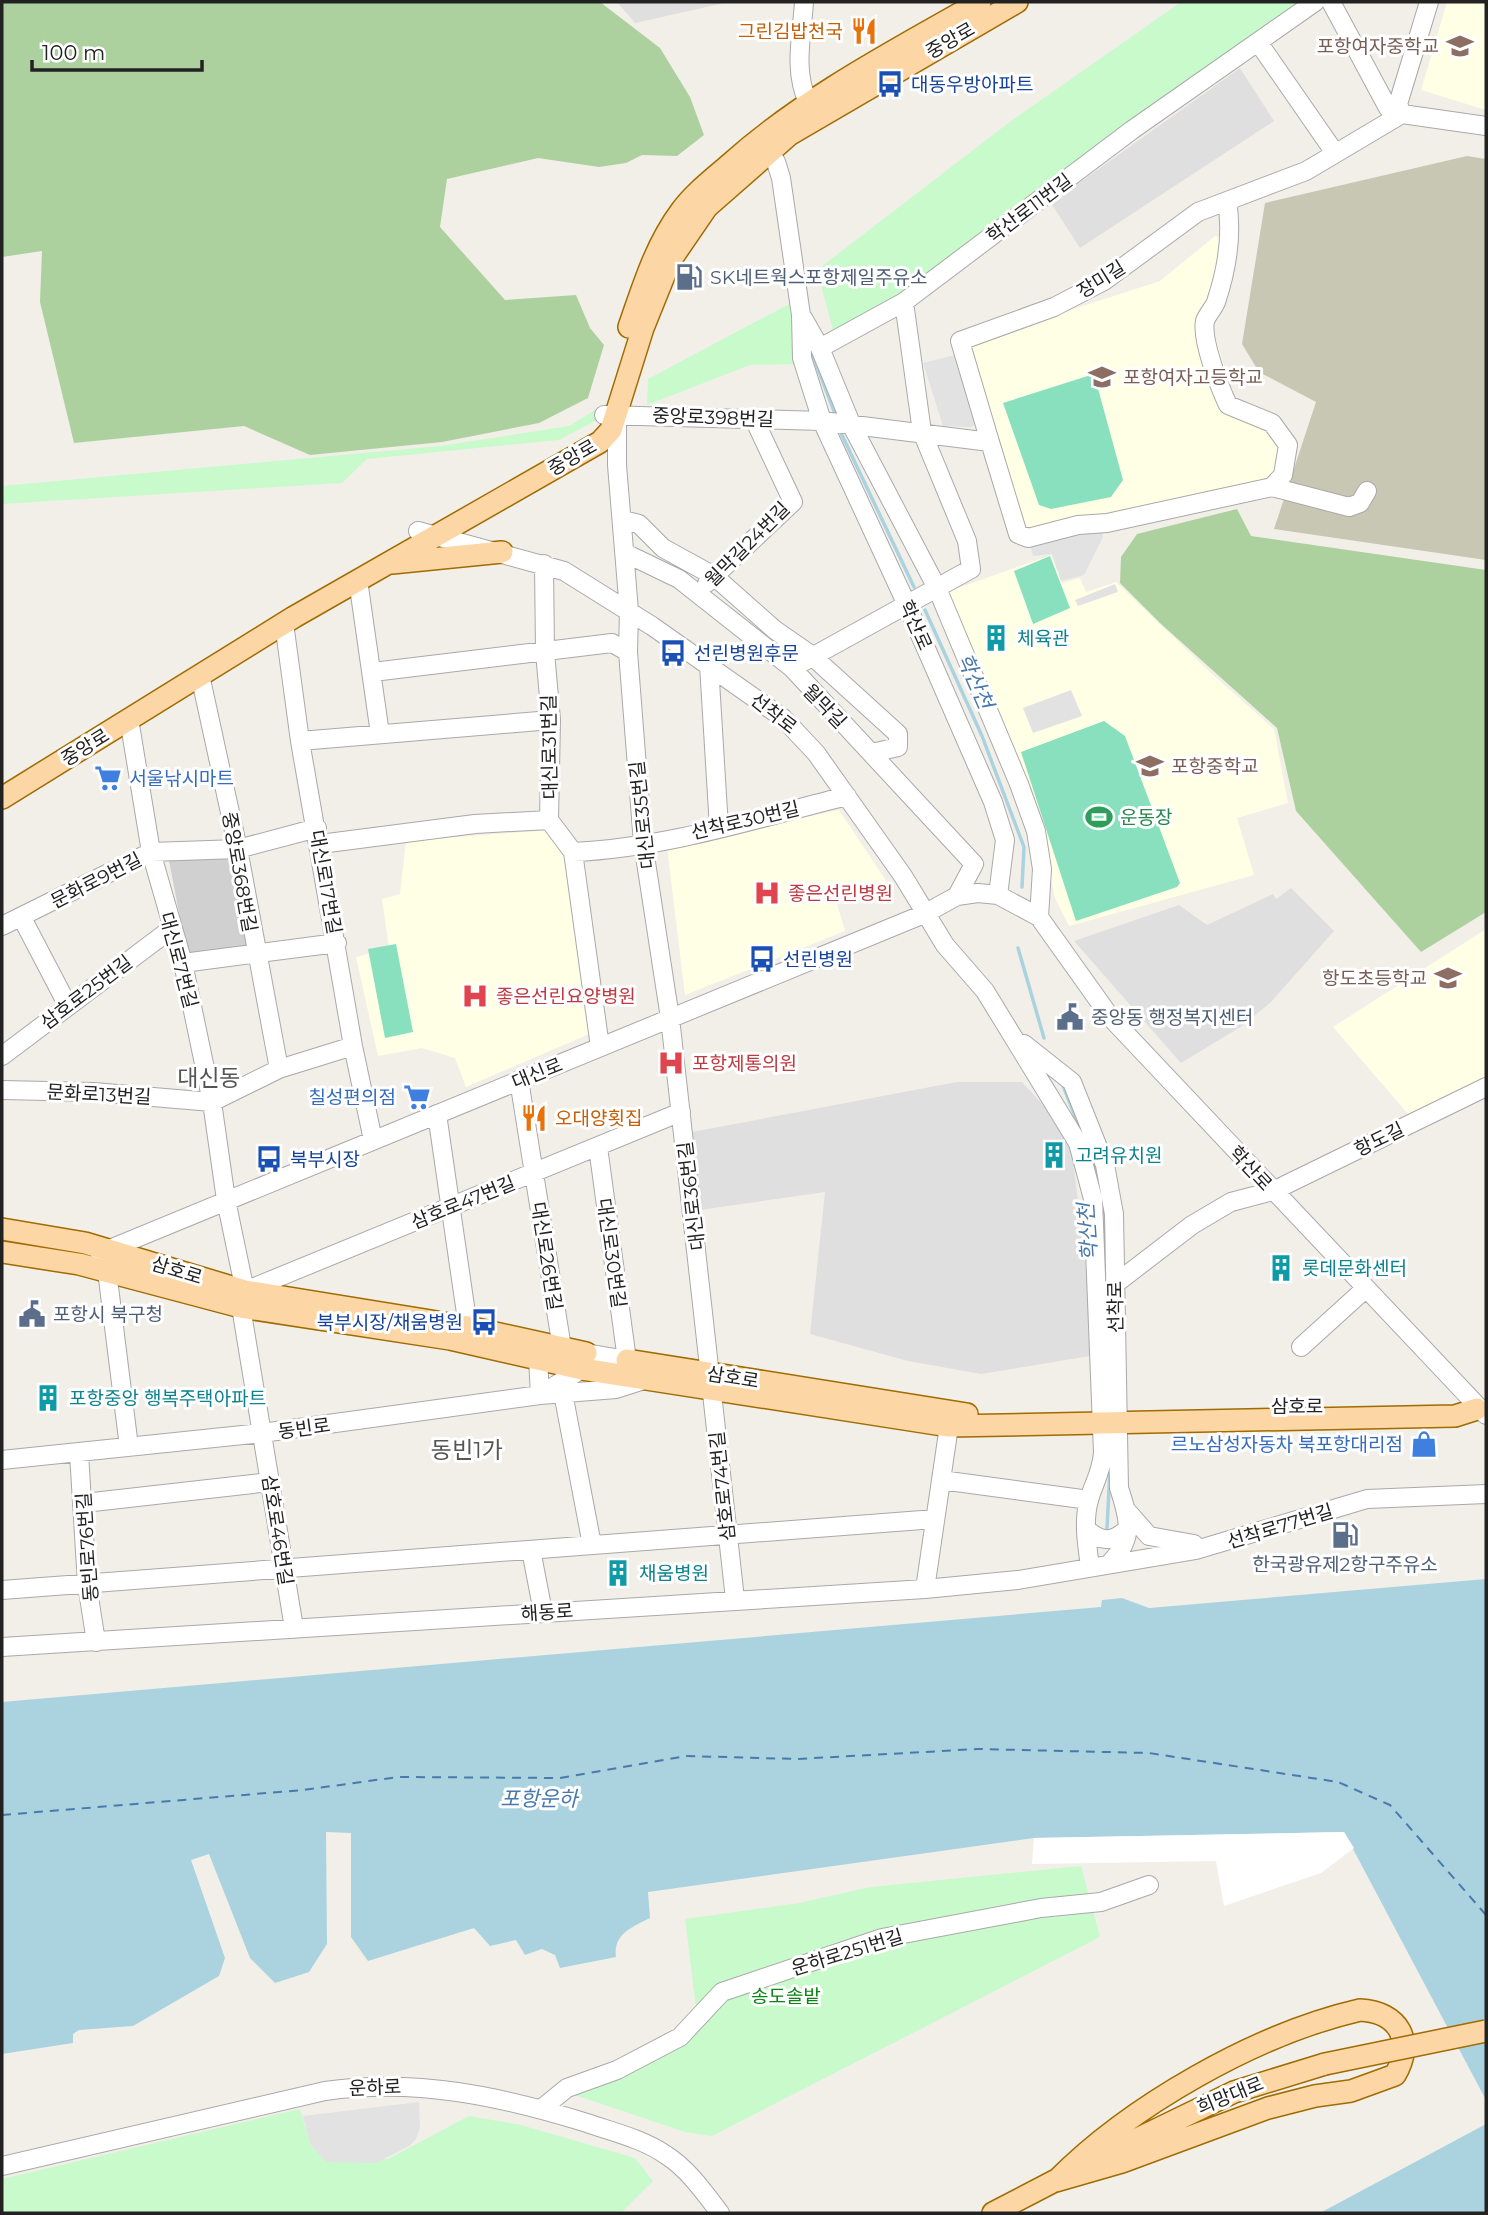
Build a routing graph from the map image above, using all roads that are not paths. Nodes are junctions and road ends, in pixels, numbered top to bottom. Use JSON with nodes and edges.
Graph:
{"nodes":[{"id":1,"x":804,"y":2,"type":"edge"},
{"id":2,"x":980,"y":2,"type":"edge"},
{"id":3,"x":1017,"y":2,"type":"edge"},
{"id":4,"x":1315,"y":2,"type":"edge"},
{"id":5,"x":1331,"y":2,"type":"edge"},
{"id":6,"x":1429,"y":2,"type":"edge"},
{"id":7,"x":1258,"y":43,"type":"junction"},
{"id":8,"x":808,"y":102,"type":"junction"},
{"id":9,"x":1402,"y":114,"type":"junction"},
{"id":10,"x":1486,"y":126,"type":"edge"},
{"id":11,"x":765,"y":144,"type":"junction"},
{"id":12,"x":1335,"y":153,"type":"junction"},
{"id":13,"x":1227,"y":201,"type":"junction"},
{"id":14,"x":904,"y":302,"type":"junction"},
{"id":15,"x":801,"y":314,"type":"junction"},
{"id":16,"x":820,"y":348,"type":"junction"},
{"id":17,"x":610,"y":415,"type":"junction"},
{"id":18,"x":754,"y":419,"type":"junction"},
{"id":19,"x":822,"y":421,"type":"junction"},
{"id":20,"x":852,"y":426,"type":"junction"},
{"id":21,"x":922,"y":432,"type":"junction"},
{"id":22,"x":990,"y":442,"type":"junction"},
{"id":23,"x":1272,"y":487,"type":"junction"},
{"id":24,"x":1367,"y":492,"type":"dead end"},
{"id":25,"x":623,"y":520,"type":"junction"},
{"id":26,"x":425,"y":533,"type":"junction"},
{"id":27,"x":502,"y":552,"type":"junction"},
{"id":28,"x":625,"y":553,"type":"junction"},
{"id":29,"x":544,"y":564,"type":"junction"},
{"id":30,"x":383,"y":565,"type":"junction"},
{"id":31,"x":714,"y":576,"type":"junction"},
{"id":32,"x":358,"y":580,"type":"junction"},
{"id":33,"x":937,"y":589,"type":"junction"},
{"id":34,"x":698,"y":593,"type":"junction"},
{"id":35,"x":907,"y":605,"type":"junction"},
{"id":36,"x":629,"y":611,"type":"junction"},
{"id":37,"x":284,"y":624,"type":"junction"},
{"id":38,"x":545,"y":652,"type":"junction"},
{"id":39,"x":628,"y":652,"type":"junction"},
{"id":40,"x":811,"y":655,"type":"junction"},
{"id":41,"x":709,"y":665,"type":"junction"},
{"id":42,"x":792,"y":668,"type":"junction"},
{"id":43,"x":373,"y":672,"type":"junction"},
{"id":44,"x":200,"y":675,"type":"junction"},
{"id":45,"x":129,"y":719,"type":"junction"},
{"id":46,"x":551,"y":720,"type":"junction"},
{"id":47,"x":380,"y":734,"type":"junction"},
{"id":48,"x":300,"y":741,"type":"junction"},
{"id":49,"x":872,"y":752,"type":"junction"},
{"id":50,"x":2,"y":785,"type":"edge"},
{"id":51,"x":847,"y":796,"type":"junction"},
{"id":52,"x":2,"y":798,"type":"edge"},
{"id":53,"x":549,"y":820,"type":"junction"},
{"id":54,"x":719,"y":828,"type":"junction"},
{"id":55,"x":318,"y":836,"type":"junction"},
{"id":56,"x":643,"y":843,"type":"junction"},
{"id":57,"x":237,"y":849,"type":"junction"},
{"id":58,"x":151,"y":852,"type":"junction"},
{"id":59,"x":573,"y":852,"type":"junction"},
{"id":60,"x":998,"y":895,"type":"junction"},
{"id":61,"x":957,"y":896,"type":"junction"},
{"id":62,"x":924,"y":914,"type":"junction"},
{"id":63,"x":1039,"y":917,"type":"junction"},
{"id":64,"x":22,"y":918,"type":"junction"},
{"id":65,"x":2,"y":926,"type":"edge"},
{"id":66,"x":172,"y":929,"type":"junction"},
{"id":67,"x":337,"y":943,"type":"junction"},
{"id":68,"x":255,"y":953,"type":"junction"},
{"id":69,"x":183,"y":963,"type":"junction"},
{"id":70,"x":67,"y":1004,"type":"junction"},
{"id":71,"x":670,"y":1018,"type":"junction"},
{"id":72,"x":1015,"y":1038,"type":"junction"},
{"id":73,"x":353,"y":1046,"type":"junction"},
{"id":74,"x":600,"y":1047,"type":"junction"},
{"id":75,"x":4,"y":1049,"type":"edge"},
{"id":76,"x":279,"y":1069,"type":"junction"},
{"id":77,"x":519,"y":1080,"type":"junction"},
{"id":78,"x":1486,"y":1087,"type":"edge"},
{"id":79,"x":2,"y":1090,"type":"edge"},
{"id":80,"x":212,"y":1102,"type":"junction"},
{"id":81,"x":681,"y":1112,"type":"junction"},
{"id":82,"x":438,"y":1114,"type":"junction"},
{"id":83,"x":373,"y":1140,"type":"junction"},
{"id":84,"x":598,"y":1147,"type":"junction"},
{"id":85,"x":533,"y":1173,"type":"junction"},
{"id":86,"x":1273,"y":1191,"type":"junction"},
{"id":87,"x":226,"y":1200,"type":"junction"},
{"id":88,"x":451,"y":1207,"type":"junction"},
{"id":89,"x":2,"y":1229,"type":"edge"},
{"id":90,"x":107,"y":1249,"type":"junction"},
{"id":91,"x":2,"y":1252,"type":"edge"},
{"id":92,"x":79,"y":1264,"type":"junction"},
{"id":93,"x":107,"y":1271,"type":"junction"},
{"id":94,"x":1115,"y":1284,"type":"junction"},
{"id":95,"x":1365,"y":1289,"type":"junction"},
{"id":96,"x":243,"y":1299,"type":"junction"},
{"id":97,"x":468,"y":1327,"type":"junction"},
{"id":98,"x":1301,"y":1347,"type":"dead end"},
{"id":99,"x":562,"y":1348,"type":"junction"},
{"id":100,"x":538,"y":1359,"type":"junction"},
{"id":101,"x":627,"y":1360,"type":"junction"},
{"id":102,"x":584,"y":1361,"type":"junction"},
{"id":103,"x":648,"y":1378,"type":"junction"},
{"id":104,"x":712,"y":1382,"type":"junction"},
{"id":105,"x":564,"y":1393,"type":"junction"},
{"id":106,"x":540,"y":1395,"type":"junction"},
{"id":107,"x":1483,"y":1411,"type":"edge"},
{"id":108,"x":1108,"y":1416,"type":"junction"},
{"id":109,"x":950,"y":1426,"type":"junction"},
{"id":110,"x":262,"y":1433,"type":"junction"},
{"id":111,"x":129,"y":1447,"type":"junction"},
{"id":112,"x":79,"y":1453,"type":"junction"},
{"id":113,"x":2,"y":1460,"type":"edge"},
{"id":114,"x":941,"y":1480,"type":"junction"},
{"id":115,"x":270,"y":1482,"type":"junction"},
{"id":116,"x":1481,"y":1492,"type":"edge"},
{"id":117,"x":1089,"y":1500,"type":"junction"},
{"id":118,"x":84,"y":1503,"type":"junction"},
{"id":119,"x":935,"y":1519,"type":"junction"},
{"id":120,"x":1127,"y":1519,"type":"junction"},
{"id":121,"x":1086,"y":1528,"type":"junction"},
{"id":122,"x":726,"y":1535,"type":"junction"},
{"id":123,"x":592,"y":1545,"type":"junction"},
{"id":124,"x":1212,"y":1546,"type":"junction"},
{"id":125,"x":531,"y":1550,"type":"junction"},
{"id":126,"x":1110,"y":1563,"type":"junction"},
{"id":127,"x":1090,"y":1566,"type":"junction"},
{"id":128,"x":284,"y":1569,"type":"junction"},
{"id":129,"x":87,"y":1584,"type":"junction"},
{"id":130,"x":925,"y":1589,"type":"junction"},
{"id":131,"x":2,"y":1590,"type":"edge"},
{"id":132,"x":735,"y":1599,"type":"junction"},
{"id":133,"x":543,"y":1612,"type":"junction"},
{"id":134,"x":294,"y":1628,"type":"junction"},
{"id":135,"x":96,"y":1642,"type":"junction"},
{"id":136,"x":2,"y":1647,"type":"edge"},
{"id":137,"x":1149,"y":1885,"type":"dead end"},
{"id":138,"x":1486,"y":2031,"type":"edge"},
{"id":139,"x":541,"y":2109,"type":"junction"},
{"id":140,"x":2,"y":2166,"type":"edge"},
{"id":141,"x":1056,"y":2181,"type":"junction"},
{"id":142,"x":720,"y":2213,"type":"edge"},
{"id":143,"x":993,"y":2213,"type":"edge"}],
"edges":[{"from":1,"to":8,"type":"street"},
{"from":2,"to":8,"type":"main road","name":"중앙로"},
{"from":3,"to":11,"type":"main road","name":"중앙로"},
{"from":4,"to":7,"type":"street","name":"학산로11번길"},
{"from":5,"to":9,"type":"street"},
{"from":6,"to":9,"type":"street"},
{"from":7,"to":12,"type":"street"},
{"from":7,"to":14,"type":"street","name":"학산로11번길"},
{"from":8,"to":11,"type":"main road","name":"중앙로"},
{"from":9,"to":10,"type":"street"},
{"from":9,"to":12,"type":"street","name":"장미길"},
{"from":11,"to":15,"type":"street","name":"학산로"},
{"from":11,"to":17,"type":"main road","name":"중앙로"},
{"from":12,"to":13,"type":"street","name":"장미길"},
{"from":13,"to":22,"type":"street","name":"장미길"},
{"from":13,"to":23,"type":"street"},
{"from":14,"to":16,"type":"street","name":"학산로11번길"},
{"from":14,"to":21,"type":"street"},
{"from":15,"to":16,"type":"street","name":"학산로"},
{"from":15,"to":19,"type":"street","name":"학산로"},
{"from":16,"to":20,"type":"street","name":"학산로"},
{"from":17,"to":18,"type":"street","name":"중앙로398번길"},
{"from":17,"to":25,"type":"street","name":"대신로35번길"},
{"from":17,"to":26,"type":"main road","name":"중앙로"},
{"from":18,"to":19,"type":"street","name":"중앙로398번길"},
{"from":18,"to":31,"type":"street","name":"월막길24번길"},
{"from":19,"to":20,"type":"street"},
{"from":19,"to":35,"type":"street","name":"학산로"},
{"from":20,"to":21,"type":"street"},
{"from":20,"to":33,"type":"street","name":"학산로"},
{"from":21,"to":22,"type":"street"},
{"from":21,"to":33,"type":"street"},
{"from":22,"to":23,"type":"street"},
{"from":23,"to":24,"type":"street"},
{"from":25,"to":28,"type":"street","name":"대신로35번길"},
{"from":25,"to":31,"type":"street"},
{"from":26,"to":27,"type":"street","name":"선착로"},
{"from":26,"to":30,"type":"main road","name":"중앙로"},
{"from":26,"to":50,"type":"main road","name":"중앙로"},
{"from":27,"to":29,"type":"street","name":"선착로"},
{"from":27,"to":30,"type":"main road"},
{"from":28,"to":34,"type":"street","name":"월막길"},
{"from":28,"to":36,"type":"street","name":"대신로35번길"},
{"from":29,"to":36,"type":"street","name":"선착로"},
{"from":29,"to":38,"type":"street","name":"대신로31번길"},
{"from":30,"to":32,"type":"main road","name":"중앙로"},
{"from":31,"to":34,"type":"street","name":"월막길24번길"},
{"from":31,"to":40,"type":"street"},
{"from":32,"to":37,"type":"main road","name":"중앙로"},
{"from":32,"to":43,"type":"street"},
{"from":33,"to":35,"type":"street"},
{"from":33,"to":63,"type":"street","name":"학산로"},
{"from":34,"to":42,"type":"street","name":"월막길"},
{"from":35,"to":40,"type":"street"},
{"from":35,"to":60,"type":"street","name":"학산로"},
{"from":36,"to":39,"type":"street","name":"대신로35번길"},
{"from":36,"to":41,"type":"street","name":"선착로"},
{"from":37,"to":44,"type":"main road","name":"중앙로"},
{"from":37,"to":48,"type":"street","name":"대신로17번길"},
{"from":38,"to":39,"type":"street"},
{"from":38,"to":43,"type":"street"},
{"from":38,"to":46,"type":"street","name":"대신로31번길"},
{"from":39,"to":56,"type":"street","name":"대신로35번길"},
{"from":40,"to":42,"type":"street"},
{"from":40,"to":49,"type":"street"},
{"from":41,"to":51,"type":"street","name":"선착로"},
{"from":41,"to":54,"type":"street"},
{"from":42,"to":49,"type":"street","name":"월막길"},
{"from":43,"to":47,"type":"street"},
{"from":44,"to":45,"type":"main road","name":"중앙로"},
{"from":44,"to":57,"type":"street","name":"중앙로368번길"},
{"from":45,"to":52,"type":"main road","name":"중앙로"},
{"from":45,"to":58,"type":"street","name":"대신로7번길"},
{"from":46,"to":47,"type":"street"},
{"from":46,"to":53,"type":"street","name":"대신로31번길"},
{"from":47,"to":48,"type":"street"},
{"from":48,"to":55,"type":"street","name":"대신로17번길"},
{"from":49,"to":61,"type":"street","name":"월막길"},
{"from":51,"to":54,"type":"street","name":"선착로30번길"},
{"from":51,"to":62,"type":"street","name":"선착로"},
{"from":53,"to":55,"type":"street","name":"문화로9번길"},
{"from":53,"to":59,"type":"street","name":"대신로31번길"},
{"from":54,"to":56,"type":"street","name":"선착로30번길"},
{"from":55,"to":57,"type":"street","name":"문화로9번길"},
{"from":55,"to":67,"type":"street","name":"대신로17번길"},
{"from":56,"to":59,"type":"street","name":"선착로30번길"},
{"from":56,"to":71,"type":"street","name":"대신로35번길"},
{"from":57,"to":58,"type":"street","name":"문화로9번길"},
{"from":57,"to":68,"type":"street","name":"중앙로368번길"},
{"from":58,"to":64,"type":"street","name":"문화로9번길"},
{"from":58,"to":66,"type":"street","name":"대신로7번길"},
{"from":59,"to":74,"type":"street","name":"대신로31번길"},
{"from":60,"to":61,"type":"street","name":"대신로"},
{"from":60,"to":63,"type":"street","name":"학산로"},
{"from":61,"to":62,"type":"street","name":"대신로"},
{"from":62,"to":71,"type":"street","name":"대신로"},
{"from":62,"to":72,"type":"street","name":"선착로"},
{"from":63,"to":86,"type":"street","name":"학산로"},
{"from":64,"to":65,"type":"street","name":"문화로9번길"},
{"from":64,"to":70,"type":"street"},
{"from":66,"to":69,"type":"street","name":"대신로7번길"},
{"from":66,"to":70,"type":"street","name":"삼호로25번길"},
{"from":67,"to":68,"type":"street"},
{"from":67,"to":73,"type":"street","name":"대신로17번길"},
{"from":68,"to":69,"type":"street"},
{"from":68,"to":76,"type":"street","name":"중앙로368번길"},
{"from":69,"to":80,"type":"street","name":"대신로7번길"},
{"from":70,"to":75,"type":"street","name":"삼호로25번길"},
{"from":71,"to":74,"type":"street","name":"대신로"},
{"from":71,"to":81,"type":"street","name":"대신로36번길"},
{"from":72,"to":94,"type":"street","name":"선착로"},
{"from":72,"to":108,"type":"street","name":"선착로"},
{"from":73,"to":76,"type":"street"},
{"from":73,"to":83,"type":"street","name":"대신로17번길"},
{"from":74,"to":77,"type":"street","name":"대신로"},
{"from":76,"to":80,"type":"street"},
{"from":77,"to":82,"type":"street","name":"대신로"},
{"from":77,"to":85,"type":"street","name":"대신로26번길"},
{"from":78,"to":86,"type":"street","name":"항도길"},
{"from":79,"to":80,"type":"street","name":"문화로13번길"},
{"from":80,"to":87,"type":"street","name":"대신로7번길"},
{"from":81,"to":84,"type":"street","name":"삼호로47번길"},
{"from":81,"to":104,"type":"street","name":"대신로36번길"},
{"from":82,"to":83,"type":"street","name":"대신로"},
{"from":82,"to":88,"type":"street"},
{"from":83,"to":87,"type":"street","name":"대신로"},
{"from":84,"to":85,"type":"street","name":"삼호로47번길"},
{"from":84,"to":101,"type":"street","name":"대신로30번길"},
{"from":85,"to":88,"type":"street","name":"삼호로47번길"},
{"from":85,"to":99,"type":"street","name":"대신로26번길"},
{"from":86,"to":94,"type":"street","name":"항도길"},
{"from":86,"to":95,"type":"street","name":"학산로"},
{"from":87,"to":90,"type":"street","name":"대신로"},
{"from":87,"to":96,"type":"street","name":"대신로7번길"},
{"from":88,"to":96,"type":"street","name":"삼호로47번길"},
{"from":88,"to":97,"type":"street"},
{"from":89,"to":90,"type":"main road","name":"삼호로"},
{"from":90,"to":92,"type":"street","name":"대신로"},
{"from":90,"to":96,"type":"main road","name":"삼호로"},
{"from":91,"to":92,"type":"main road","name":"삼호로"},
{"from":92,"to":93,"type":"main road","name":"삼호로"},
{"from":93,"to":96,"type":"main road","name":"삼호로"},
{"from":93,"to":111,"type":"street"},
{"from":94,"to":108,"type":"street","name":"선착로"},
{"from":95,"to":98,"type":"street"},
{"from":95,"to":107,"type":"street","name":"학산로"},
{"from":96,"to":97,"type":"main road","name":"삼호로"},
{"from":96,"to":100,"type":"main road","name":"삼호로"},
{"from":96,"to":110,"type":"street","name":"삼호로46번길"},
{"from":97,"to":99,"type":"main road","name":"삼호로"},
{"from":99,"to":102,"type":"main road","name":"삼호로"},
{"from":100,"to":102,"type":"main road","name":"삼호로"},
{"from":100,"to":106,"type":"street"},
{"from":101,"to":102,"type":"street","name":"삼호로"},
{"from":101,"to":104,"type":"main road","name":"삼호로"},
{"from":102,"to":103,"type":"main road","name":"삼호로"},
{"from":102,"to":106,"type":"street","name":"동빈로"},
{"from":103,"to":104,"type":"main road","name":"삼호로"},
{"from":103,"to":105,"type":"street"},
{"from":104,"to":108,"type":"main road","name":"삼호로"},
{"from":104,"to":109,"type":"main road","name":"삼호로"},
{"from":104,"to":122,"type":"street","name":"삼호로74번길"},
{"from":105,"to":106,"type":"street"},
{"from":105,"to":123,"type":"street"},
{"from":106,"to":110,"type":"street","name":"동빈로"},
{"from":107,"to":108,"type":"main road","name":"삼호로"},
{"from":108,"to":109,"type":"main road","name":"삼호로"},
{"from":108,"to":117,"type":"street","name":"선착로"},
{"from":108,"to":120,"type":"street","name":"선착로"},
{"from":109,"to":114,"type":"street"},
{"from":110,"to":111,"type":"street","name":"동빈로"},
{"from":110,"to":115,"type":"street","name":"삼호로46번길"},
{"from":111,"to":112,"type":"street","name":"동빈로"},
{"from":112,"to":113,"type":"street","name":"동빈로"},
{"from":112,"to":118,"type":"street","name":"동빈로76번길"},
{"from":114,"to":117,"type":"street"},
{"from":114,"to":119,"type":"street"},
{"from":115,"to":118,"type":"street"},
{"from":115,"to":128,"type":"street","name":"삼호로46번길"},
{"from":116,"to":124,"type":"street","name":"선착로77번길"},
{"from":117,"to":121,"type":"street","name":"선착로"},
{"from":118,"to":129,"type":"street","name":"동빈로76번길"},
{"from":119,"to":122,"type":"street"},
{"from":119,"to":130,"type":"street"},
{"from":120,"to":121,"type":"street"},
{"from":120,"to":124,"type":"street"},
{"from":120,"to":126,"type":"street"},
{"from":121,"to":127,"type":"street","name":"선착로"},
{"from":122,"to":123,"type":"street"},
{"from":122,"to":132,"type":"street","name":"삼호로74번길"},
{"from":123,"to":125,"type":"street"},
{"from":124,"to":126,"type":"street","name":"선착로77번길"},
{"from":125,"to":128,"type":"street"},
{"from":125,"to":133,"type":"street"},
{"from":126,"to":127,"type":"street","name":"선착로77번길"},
{"from":127,"to":130,"type":"street","name":"해동로"},
{"from":128,"to":129,"type":"street"},
{"from":128,"to":134,"type":"street","name":"삼호로46번길"},
{"from":129,"to":131,"type":"street"},
{"from":129,"to":135,"type":"street","name":"동빈로76번길"},
{"from":130,"to":132,"type":"street","name":"해동로"},
{"from":132,"to":133,"type":"street","name":"해동로"},
{"from":133,"to":134,"type":"street","name":"해동로"},
{"from":134,"to":135,"type":"street","name":"해동로"},
{"from":135,"to":136,"type":"street","name":"해동로"},
{"from":137,"to":139,"type":"street","name":"운하로251번길"},
{"from":138,"to":141,"type":"main road","name":"희망대로","bridge":true},
{"from":139,"to":140,"type":"street","name":"운하로"},
{"from":139,"to":142,"type":"street","name":"운하로"},
{"from":141,"to":141,"type":"main road"},
{"from":141,"to":143,"type":"main road","name":"희망대로"}]}
